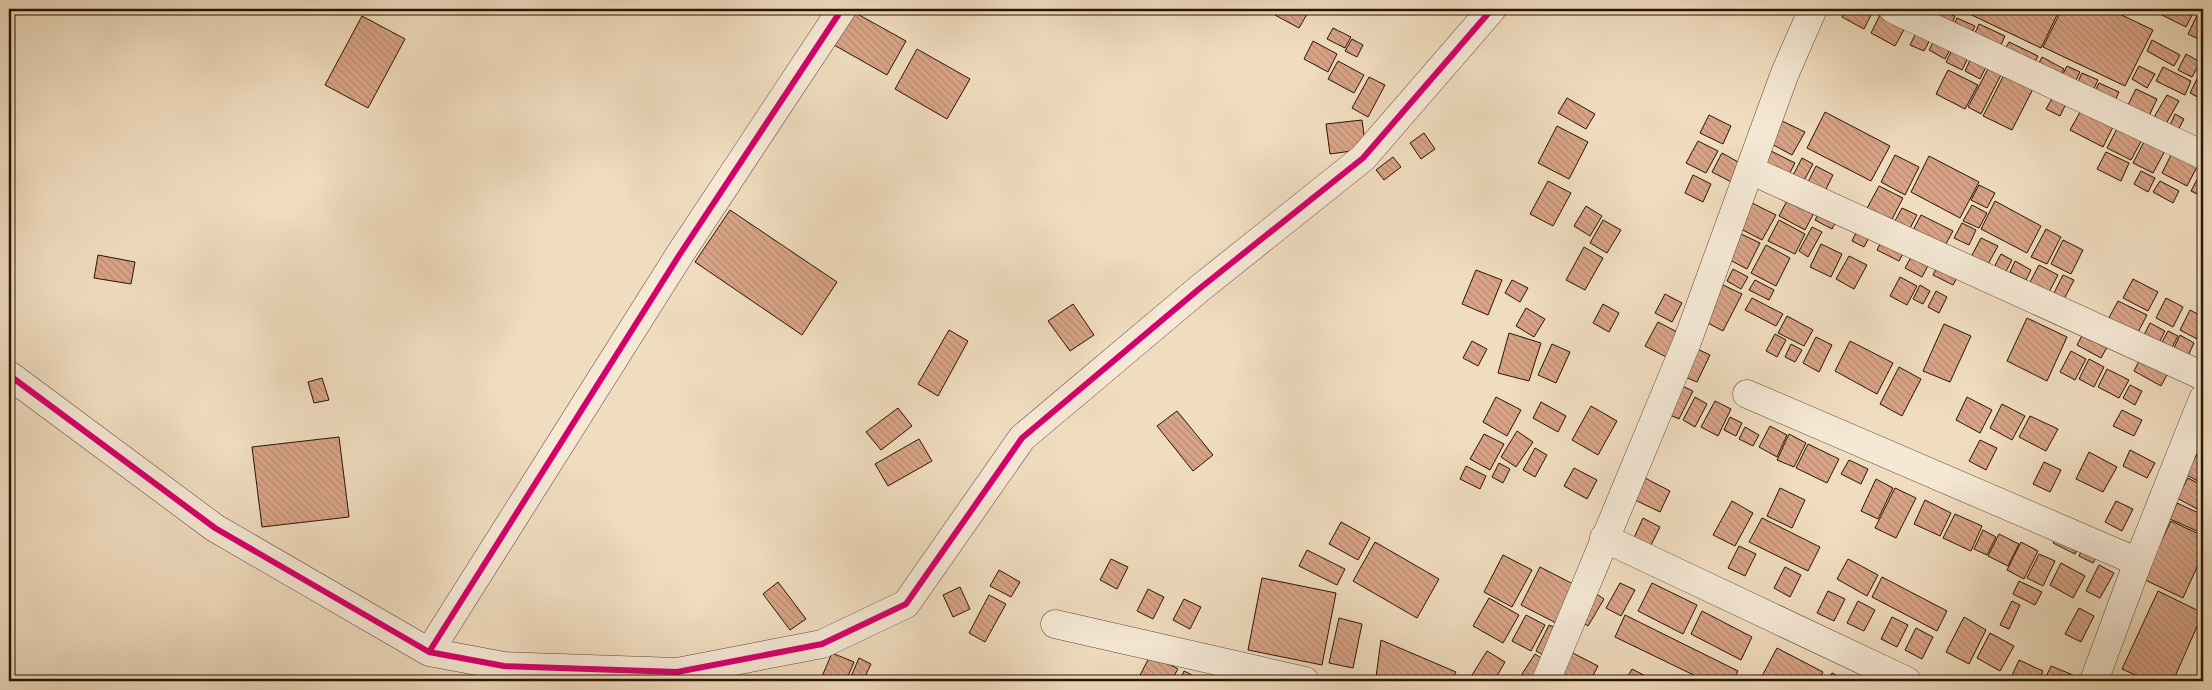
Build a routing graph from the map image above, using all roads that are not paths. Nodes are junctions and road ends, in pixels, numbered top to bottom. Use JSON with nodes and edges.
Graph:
{"nodes":[{"id":1,"x":842,"y":9,"type":"edge"},
{"id":2,"x":1492,"y":9,"type":"edge"},
{"id":3,"x":1813,"y":9,"type":"edge"},
{"id":4,"x":1893,"y":9,"type":"edge"},
{"id":5,"x":2203,"y":155,"type":"edge"},
{"id":6,"x":1750,"y":170,"type":"junction"},
{"id":7,"x":9,"y":375,"type":"edge"},
{"id":8,"x":2203,"y":376,"type":"edge"},
{"id":9,"x":1747,"y":394,"type":"dead end"},
{"id":10,"x":2203,"y":399,"type":"edge"},
{"id":11,"x":1604,"y":538,"type":"junction"},
{"id":12,"x":2138,"y":562,"type":"junction"},
{"id":13,"x":1055,"y":624,"type":"dead end"},
{"id":14,"x":429,"y":652,"type":"junction"},
{"id":15,"x":1305,"y":681,"type":"edge"},
{"id":16,"x":1546,"y":681,"type":"edge"},
{"id":17,"x":1907,"y":681,"type":"edge"},
{"id":18,"x":2094,"y":681,"type":"edge"}],
"edges":[{"from":1,"to":14,"type":"street"},
{"from":2,"to":14,"type":"street"},
{"from":3,"to":6,"type":"street"},
{"from":4,"to":5,"type":"street"},
{"from":6,"to":8,"type":"street"},
{"from":6,"to":11,"type":"street"},
{"from":7,"to":14,"type":"street"},
{"from":9,"to":12,"type":"street"},
{"from":10,"to":12,"type":"street"},
{"from":11,"to":16,"type":"street"},
{"from":11,"to":17,"type":"street"},
{"from":12,"to":18,"type":"street"},
{"from":13,"to":15,"type":"street"}]}
